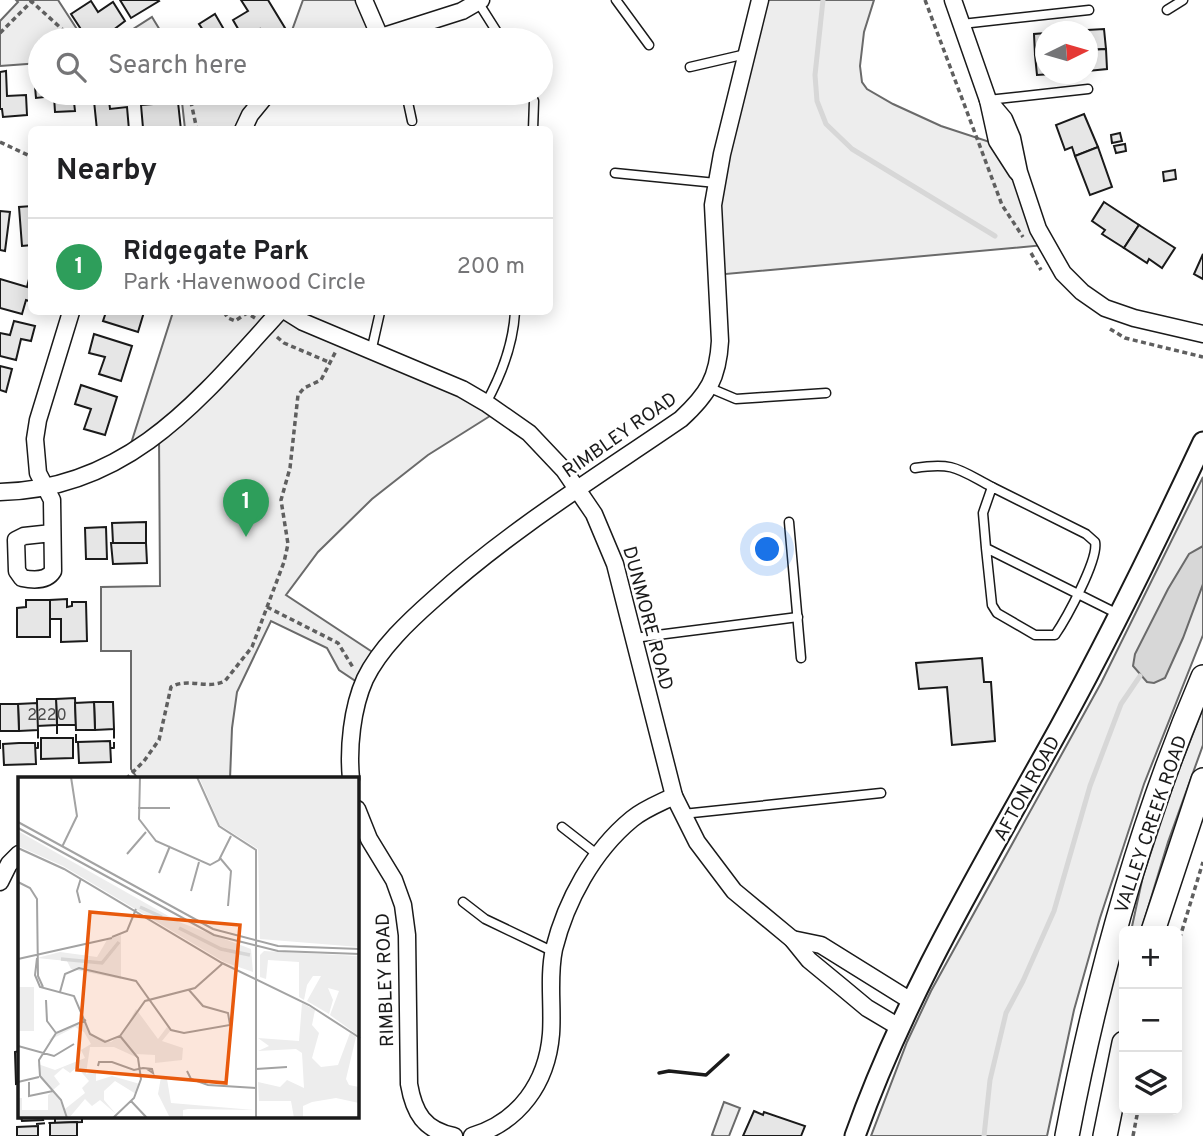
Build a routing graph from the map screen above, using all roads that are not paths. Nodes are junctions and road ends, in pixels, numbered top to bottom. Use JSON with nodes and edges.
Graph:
{"nodes":[{"id":1,"x":364,"y":0,"type":"edge"},
{"id":2,"x":616,"y":0,"type":"edge"},
{"id":3,"x":760,"y":0,"type":"edge"},
{"id":4,"x":953,"y":0,"type":"edge"},
{"id":5,"x":1183,"y":0,"type":"edge"},
{"id":6,"x":480,"y":1,"type":"edge"},
{"id":7,"x":1089,"y":10,"type":"dead end"},
{"id":8,"x":1167,"y":10,"type":"dead end"},
{"id":9,"x":962,"y":23,"type":"junction"},
{"id":10,"x":373,"y":28,"type":"edge"},
{"id":11,"x":410,"y":28,"type":"edge"},
{"id":12,"x":495,"y":28,"type":"edge"},
{"id":13,"x":649,"y":45,"type":"dead end"},
{"id":14,"x":747,"y":54,"type":"junction"},
{"id":15,"x":691,"y":67,"type":"dead end"},
{"id":16,"x":1088,"y":89,"type":"dead end"},
{"id":17,"x":988,"y":100,"type":"junction"},
{"id":18,"x":258,"y":105,"type":"edge"},
{"id":19,"x":409,"y":105,"type":"edge"},
{"id":20,"x":534,"y":105,"type":"edge"},
{"id":21,"x":412,"y":121,"type":"dead end"},
{"id":22,"x":245,"y":126,"type":"edge"},
{"id":23,"x":533,"y":126,"type":"edge"},
{"id":24,"x":615,"y":173,"type":"dead end"},
{"id":25,"x":716,"y":183,"type":"junction"},
{"id":26,"x":70,"y":315,"type":"edge"},
{"id":27,"x":276,"y":315,"type":"edge"},
{"id":28,"x":292,"y":315,"type":"edge"},
{"id":29,"x":379,"y":315,"type":"edge"},
{"id":30,"x":515,"y":315,"type":"edge"},
{"id":31,"x":1203,"y":334,"type":"edge"},
{"id":32,"x":372,"y":352,"type":"junction"},
{"id":33,"x":710,"y":388,"type":"junction"},
{"id":34,"x":825,"y":393,"type":"dead end"},
{"id":35,"x":486,"y":403,"type":"junction"},
{"id":36,"x":1203,"y":442,"type":"edge"},
{"id":37,"x":915,"y":468,"type":"dead end"},
{"id":38,"x":45,"y":486,"type":"junction"},
{"id":39,"x":992,"y":487,"type":"junction"},
{"id":40,"x":578,"y":490,"type":"junction"},
{"id":41,"x":0,"y":492,"type":"edge"},
{"id":42,"x":789,"y":522,"type":"dead end"},
{"id":43,"x":52,"y":533,"type":"dead end"},
{"id":44,"x":986,"y":548,"type":"junction"},
{"id":45,"x":1078,"y":593,"type":"junction"},
{"id":46,"x":1120,"y":615,"type":"junction"},
{"id":47,"x":798,"y":617,"type":"junction"},
{"id":48,"x":634,"y":638,"type":"junction"},
{"id":49,"x":800,"y":658,"type":"dead end"},
{"id":50,"x":1203,"y":677,"type":"edge"},
{"id":51,"x":351,"y":777,"type":"edge"},
{"id":52,"x":1203,"y":780,"type":"edge"},
{"id":53,"x":881,"y":793,"type":"dead end"},
{"id":54,"x":674,"y":796,"type":"junction"},
{"id":55,"x":359,"y":814,"type":"edge"},
{"id":56,"x":682,"y":814,"type":"junction"},
{"id":57,"x":562,"y":827,"type":"dead end"},
{"id":58,"x":18,"y":855,"type":"edge"},
{"id":59,"x":598,"y":855,"type":"junction"},
{"id":60,"x":0,"y":882,"type":"edge"},
{"id":61,"x":463,"y":902,"type":"dead end"},
{"id":62,"x":1155,"y":926,"type":"edge"},
{"id":63,"x":792,"y":939,"type":"junction"},
{"id":64,"x":554,"y":952,"type":"junction"},
{"id":65,"x":911,"y":1001,"type":"junction"},
{"id":66,"x":899,"y":1027,"type":"junction"},
{"id":67,"x":1122,"y":1052,"type":"edge"},
{"id":68,"x":454,"y":1136,"type":"edge"},
{"id":69,"x":472,"y":1136,"type":"edge"},
{"id":70,"x":855,"y":1136,"type":"edge"},
{"id":71,"x":1067,"y":1136,"type":"edge"},
{"id":72,"x":1105,"y":1136,"type":"edge"}],
"edges":[{"from":1,"to":10,"type":"street"},
{"from":2,"to":13,"type":"lane"},
{"from":3,"to":14,"type":"street","name":"RIMBLEY ROAD"},
{"from":4,"to":9,"type":"street"},
{"from":5,"to":8,"type":"lane"},
{"from":6,"to":11,"type":"street"},
{"from":6,"to":12,"type":"lane"},
{"from":7,"to":9,"type":"lane"},
{"from":9,"to":17,"type":"street"},
{"from":14,"to":15,"type":"lane"},
{"from":14,"to":25,"type":"street","name":"RIMBLEY ROAD"},
{"from":16,"to":17,"type":"lane"},
{"from":17,"to":31,"type":"street"},
{"from":18,"to":22,"type":"street"},
{"from":19,"to":21,"type":"lane"},
{"from":20,"to":23,"type":"lane"},
{"from":24,"to":25,"type":"lane"},
{"from":25,"to":33,"type":"street","name":"RIMBLEY ROAD"},
{"from":26,"to":38,"type":"street"},
{"from":27,"to":38,"type":"street"},
{"from":28,"to":32,"type":"street","name":"DUNMORE ROAD"},
{"from":29,"to":32,"type":"lane"},
{"from":30,"to":35,"type":"lane"},
{"from":32,"to":35,"type":"street","name":"DUNMORE ROAD"},
{"from":33,"to":34,"type":"lane"},
{"from":33,"to":40,"type":"street","name":"RIMBLEY ROAD"},
{"from":35,"to":40,"type":"street","name":"DUNMORE ROAD"},
{"from":36,"to":46,"type":"street","name":"AFTON ROAD"},
{"from":37,"to":39,"type":"lane"},
{"from":38,"to":41,"type":"street"},
{"from":38,"to":43,"type":"street"},
{"from":39,"to":44,"type":"lane"},
{"from":39,"to":45,"type":"lane"},
{"from":40,"to":48,"type":"street","name":"DUNMORE ROAD"},
{"from":40,"to":51,"type":"street","name":"RIMBLEY ROAD"},
{"from":42,"to":47,"type":"lane"},
{"from":44,"to":45,"type":"lane"},
{"from":44,"to":45,"type":"lane"},
{"from":45,"to":46,"type":"lane"},
{"from":46,"to":65,"type":"street","name":"AFTON ROAD"},
{"from":47,"to":48,"type":"lane"},
{"from":47,"to":49,"type":"lane"},
{"from":48,"to":54,"type":"street","name":"DUNMORE ROAD"},
{"from":50,"to":71,"type":"main road","name":"VALLEY CREEK ROAD"},
{"from":52,"to":62,"type":"main road","name":"VALLEY CREEK ROAD"},
{"from":53,"to":56,"type":"lane"},
{"from":54,"to":56,"type":"street","name":"DUNMORE ROAD"},
{"from":54,"to":59,"type":"street"},
{"from":55,"to":68,"type":"street","name":"RIMBLEY ROAD"},
{"from":56,"to":63,"type":"street","name":"DUNMORE ROAD"},
{"from":57,"to":59,"type":"lane"},
{"from":58,"to":60,"type":"street"},
{"from":59,"to":64,"type":"street"},
{"from":61,"to":64,"type":"lane"},
{"from":63,"to":65,"type":"street","name":"DUNMORE ROAD"},
{"from":63,"to":66,"type":"street","name":"DUNMORE ROAD"},
{"from":64,"to":69,"type":"street"},
{"from":65,"to":66,"type":"street","name":"AFTON ROAD"},
{"from":66,"to":70,"type":"street","name":"AFTON ROAD"},
{"from":67,"to":72,"type":"main road"}]}
